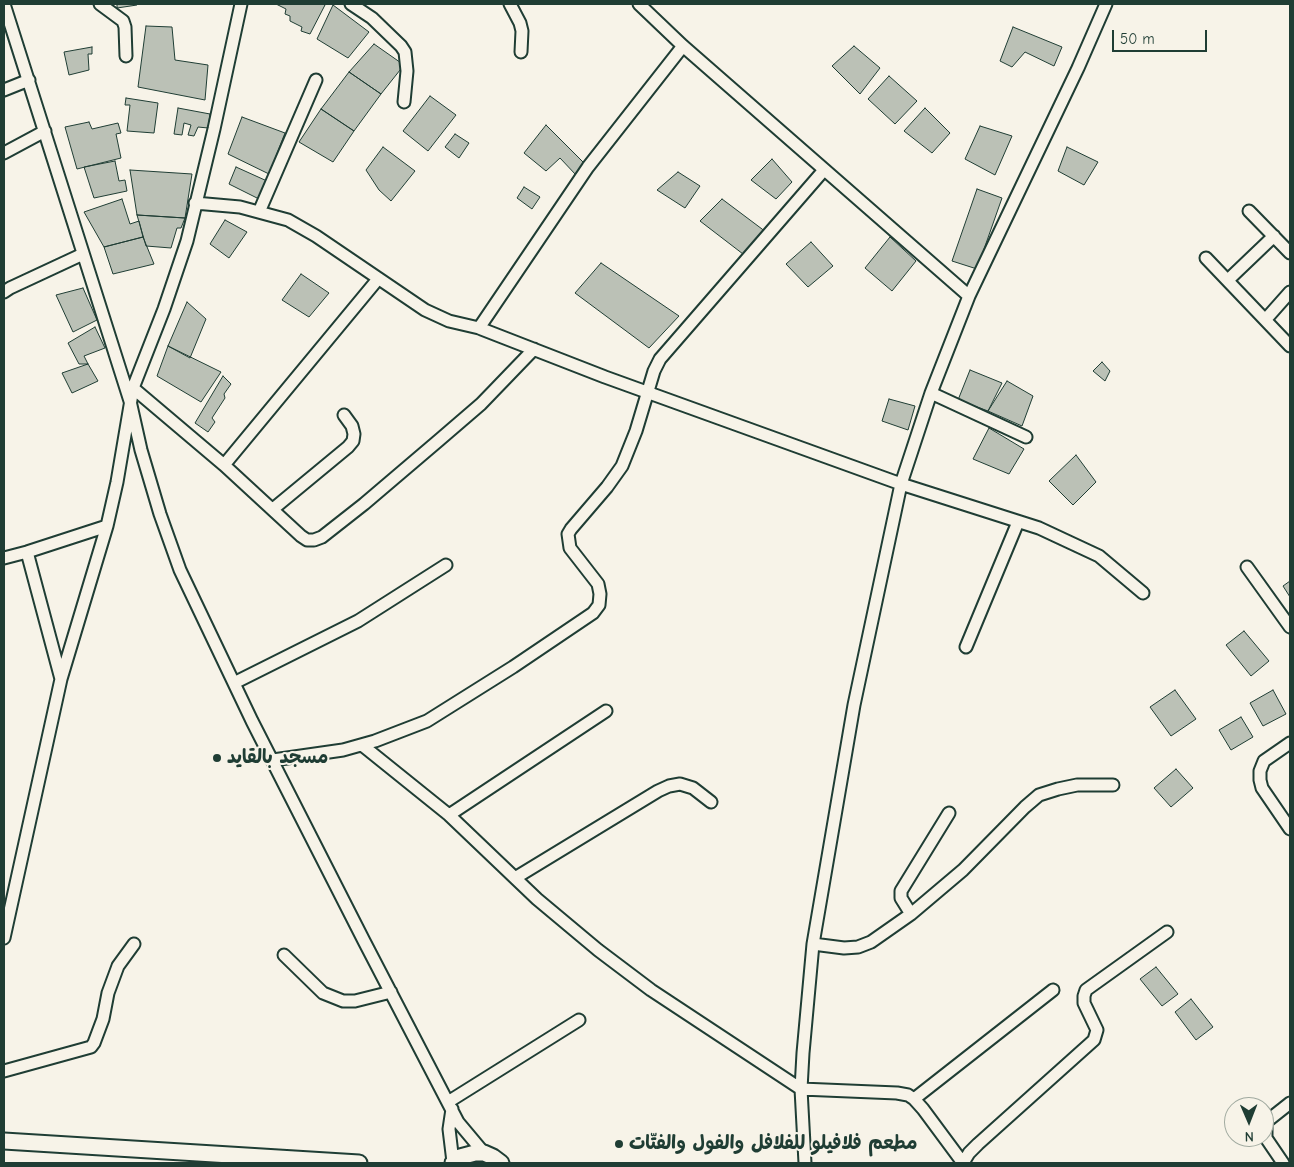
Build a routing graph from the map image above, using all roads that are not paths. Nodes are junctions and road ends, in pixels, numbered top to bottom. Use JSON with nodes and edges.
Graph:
{"nodes":[{"id":1,"x":4,"y":4,"type":"edge"},
{"id":2,"x":100,"y":4,"type":"edge"},
{"id":3,"x":241,"y":4,"type":"edge"},
{"id":4,"x":351,"y":4,"type":"edge"},
{"id":5,"x":510,"y":4,"type":"edge"},
{"id":6,"x":639,"y":4,"type":"edge"},
{"id":7,"x":1106,"y":4,"type":"edge"},
{"id":8,"x":683,"y":46,"type":"junction"},
{"id":9,"x":521,"y":52,"type":"dead end"},
{"id":10,"x":126,"y":56,"type":"dead end"},
{"id":11,"x":28,"y":80,"type":"junction"},
{"id":12,"x":316,"y":80,"type":"dead end"},
{"id":13,"x":4,"y":90,"type":"edge"},
{"id":14,"x":404,"y":102,"type":"dead end"},
{"id":15,"x":46,"y":131,"type":"junction"},
{"id":16,"x":4,"y":153,"type":"edge"},
{"id":17,"x":824,"y":170,"type":"junction"},
{"id":18,"x":196,"y":203,"type":"junction"},
{"id":19,"x":1249,"y":211,"type":"dead end"},
{"id":20,"x":260,"y":212,"type":"junction"},
{"id":21,"x":1274,"y":236,"type":"junction"},
{"id":22,"x":1290,"y":253,"type":"edge"},
{"id":23,"x":83,"y":254,"type":"junction"},
{"id":24,"x":1206,"y":258,"type":"dead end"},
{"id":25,"x":378,"y":279,"type":"junction"},
{"id":26,"x":1228,"y":280,"type":"junction"},
{"id":27,"x":4,"y":292,"type":"edge"},
{"id":28,"x":1290,"y":292,"type":"edge"},
{"id":29,"x":969,"y":296,"type":"junction"},
{"id":30,"x":1266,"y":319,"type":"junction"},
{"id":31,"x":479,"y":328,"type":"junction"},
{"id":32,"x":1290,"y":346,"type":"edge"},
{"id":33,"x":534,"y":349,"type":"junction"},
{"id":34,"x":132,"y":388,"type":"junction"},
{"id":35,"x":648,"y":392,"type":"junction"},
{"id":36,"x":931,"y":393,"type":"junction"},
{"id":37,"x":130,"y":401,"type":"junction"},
{"id":38,"x":344,"y":415,"type":"dead end"},
{"id":39,"x":1026,"y":437,"type":"dead end"},
{"id":40,"x":224,"y":465,"type":"junction"},
{"id":41,"x":901,"y":484,"type":"junction"},
{"id":42,"x":273,"y":509,"type":"junction"},
{"id":43,"x":1018,"y":522,"type":"junction"},
{"id":44,"x":107,"y":526,"type":"junction"},
{"id":45,"x":27,"y":552,"type":"junction"},
{"id":46,"x":4,"y":558,"type":"edge"},
{"id":47,"x":446,"y":565,"type":"dead end"},
{"id":48,"x":1247,"y":567,"type":"dead end"},
{"id":49,"x":1143,"y":593,"type":"dead end"},
{"id":50,"x":1290,"y":627,"type":"edge"},
{"id":51,"x":966,"y":647,"type":"dead end"},
{"id":52,"x":62,"y":679,"type":"junction"},
{"id":53,"x":234,"y":683,"type":"junction"},
{"id":54,"x":606,"y":711,"type":"dead end"},
{"id":55,"x":1290,"y":743,"type":"edge"},
{"id":56,"x":362,"y":745,"type":"junction"},
{"id":57,"x":273,"y":760,"type":"junction"},
{"id":58,"x":1113,"y":785,"type":"dead end"},
{"id":59,"x":711,"y":802,"type":"dead end"},
{"id":60,"x":949,"y":813,"type":"dead end"},
{"id":61,"x":449,"y":815,"type":"junction"},
{"id":62,"x":1290,"y":829,"type":"edge"},
{"id":63,"x":514,"y":878,"type":"junction"},
{"id":64,"x":9,"y":883,"type":"edge"},
{"id":65,"x":911,"y":914,"type":"junction"},
{"id":66,"x":1167,"y":932,"type":"dead end"},
{"id":67,"x":4,"y":938,"type":"edge"},
{"id":68,"x":134,"y":944,"type":"dead end"},
{"id":69,"x":813,"y":944,"type":"junction"},
{"id":70,"x":284,"y":955,"type":"dead end"},
{"id":71,"x":1053,"y":990,"type":"dead end"},
{"id":72,"x":391,"y":992,"type":"junction"},
{"id":73,"x":579,"y":1020,"type":"dead end"},
{"id":74,"x":4,"y":1071,"type":"edge"},
{"id":75,"x":801,"y":1089,"type":"junction"},
{"id":76,"x":914,"y":1099,"type":"junction"},
{"id":77,"x":1290,"y":1103,"type":"edge"},
{"id":78,"x":450,"y":1106,"type":"junction"},
{"id":79,"x":5,"y":1140,"type":"edge"},
{"id":80,"x":484,"y":1153,"type":"junction"},
{"id":81,"x":358,"y":1163,"type":"edge"},
{"id":82,"x":453,"y":1163,"type":"edge"},
{"id":83,"x":502,"y":1163,"type":"edge"},
{"id":84,"x":805,"y":1163,"type":"edge"},
{"id":85,"x":963,"y":1163,"type":"edge"},
{"id":86,"x":1284,"y":1163,"type":"edge"}],
"edges":[{"from":1,"to":11,"type":"street"},
{"from":2,"to":10,"type":"street"},
{"from":3,"to":18,"type":"street"},
{"from":4,"to":14,"type":"street"},
{"from":5,"to":9,"type":"street"},
{"from":6,"to":8,"type":"street"},
{"from":7,"to":29,"type":"street"},
{"from":8,"to":17,"type":"street"},
{"from":8,"to":31,"type":"street"},
{"from":11,"to":13,"type":"street"},
{"from":11,"to":15,"type":"street"},
{"from":12,"to":20,"type":"street"},
{"from":15,"to":16,"type":"street"},
{"from":15,"to":23,"type":"street"},
{"from":17,"to":29,"type":"street"},
{"from":17,"to":35,"type":"street"},
{"from":18,"to":20,"type":"street"},
{"from":18,"to":34,"type":"street"},
{"from":19,"to":21,"type":"street"},
{"from":20,"to":25,"type":"street"},
{"from":21,"to":22,"type":"street"},
{"from":21,"to":26,"type":"street"},
{"from":23,"to":27,"type":"street"},
{"from":23,"to":37,"type":"street"},
{"from":24,"to":26,"type":"street"},
{"from":25,"to":31,"type":"street"},
{"from":25,"to":40,"type":"street"},
{"from":26,"to":30,"type":"street"},
{"from":28,"to":30,"type":"street"},
{"from":29,"to":36,"type":"street"},
{"from":30,"to":32,"type":"street"},
{"from":31,"to":33,"type":"street"},
{"from":33,"to":35,"type":"street"},
{"from":33,"to":42,"type":"street"},
{"from":34,"to":37,"type":"street"},
{"from":34,"to":40,"type":"street"},
{"from":35,"to":41,"type":"street"},
{"from":35,"to":56,"type":"street"},
{"from":36,"to":39,"type":"street"},
{"from":36,"to":41,"type":"street"},
{"from":37,"to":44,"type":"street"},
{"from":37,"to":53,"type":"street"},
{"from":38,"to":42,"type":"street"},
{"from":40,"to":42,"type":"street"},
{"from":41,"to":43,"type":"street"},
{"from":41,"to":69,"type":"street"},
{"from":43,"to":49,"type":"street"},
{"from":43,"to":51,"type":"street"},
{"from":44,"to":45,"type":"street"},
{"from":44,"to":52,"type":"street"},
{"from":45,"to":46,"type":"street"},
{"from":45,"to":52,"type":"street"},
{"from":47,"to":53,"type":"street"},
{"from":48,"to":50,"type":"street"},
{"from":52,"to":64,"type":"street"},
{"from":53,"to":57,"type":"street"},
{"from":54,"to":61,"type":"street"},
{"from":55,"to":62,"type":"street"},
{"from":56,"to":57,"type":"street"},
{"from":56,"to":61,"type":"street"},
{"from":57,"to":72,"type":"street"},
{"from":58,"to":65,"type":"street"},
{"from":59,"to":63,"type":"street"},
{"from":60,"to":65,"type":"street"},
{"from":61,"to":63,"type":"street"},
{"from":63,"to":75,"type":"street"},
{"from":64,"to":67,"type":"street"},
{"from":65,"to":69,"type":"street"},
{"from":66,"to":85,"type":"street"},
{"from":68,"to":74,"type":"street"},
{"from":69,"to":75,"type":"street"},
{"from":70,"to":72,"type":"street"},
{"from":71,"to":76,"type":"street"},
{"from":72,"to":78,"type":"street"},
{"from":73,"to":78,"type":"street"},
{"from":75,"to":76,"type":"street"},
{"from":75,"to":84,"type":"street"},
{"from":76,"to":85,"type":"street"},
{"from":77,"to":86,"type":"street"},
{"from":78,"to":80,"type":"street"},
{"from":78,"to":82,"type":"street"},
{"from":79,"to":81,"type":"main road"},
{"from":80,"to":82,"type":"main road"},
{"from":80,"to":83,"type":"main road"}]}
